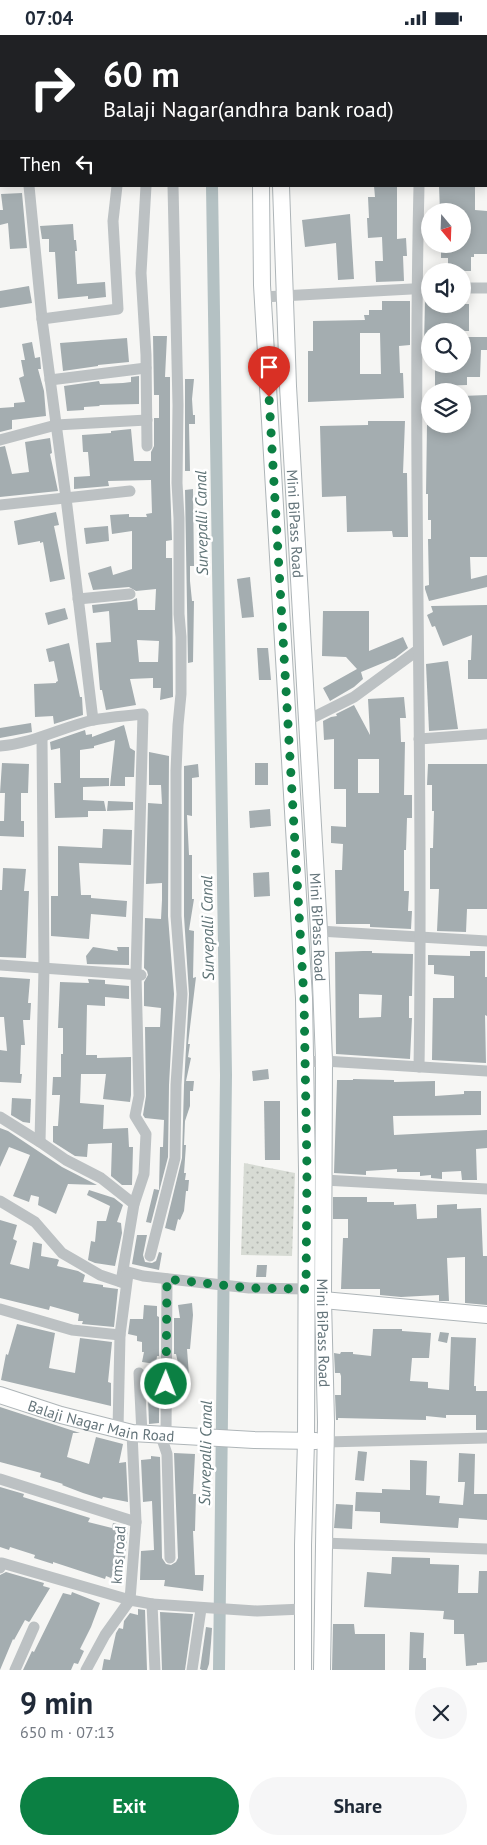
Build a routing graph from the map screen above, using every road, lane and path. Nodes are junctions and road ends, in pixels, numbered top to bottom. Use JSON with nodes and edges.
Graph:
{"nodes":[{"id":1,"x":28,"y":187,"type":"edge"},
{"id":2,"x":117,"y":187,"type":"edge"},
{"id":3,"x":146,"y":187,"type":"edge"},
{"id":4,"x":173,"y":187,"type":"edge"},
{"id":5,"x":261,"y":187,"type":"edge"},
{"id":6,"x":281,"y":187,"type":"edge"},
{"id":7,"x":419,"y":187,"type":"edge"},
{"id":8,"x":417,"y":288,"type":"junction"},
{"id":9,"x":421,"y":288,"type":"edge"},
{"id":10,"x":471,"y":288,"type":"edge"},
{"id":11,"x":487,"y":288,"type":"edge"},
{"id":12,"x":285,"y":296,"type":"junction"},
{"id":13,"x":263,"y":297,"type":"junction"},
{"id":14,"x":42,"y":319,"type":"junction"},
{"id":15,"x":146,"y":367,"type":"junction"},
{"id":16,"x":50,"y":381,"type":"junction"},
{"id":17,"x":146,"y":420,"type":"junction"},
{"id":18,"x":56,"y":425,"type":"junction"},
{"id":19,"x":0,"y":439,"type":"edge"},
{"id":20,"x":147,"y":446,"type":"dead end"},
{"id":21,"x":130,"y":491,"type":"dead end"},
{"id":22,"x":66,"y":498,"type":"junction"},
{"id":23,"x":0,"y":505,"type":"edge"},
{"id":24,"x":130,"y":594,"type":"dead end"},
{"id":25,"x":78,"y":599,"type":"junction"},
{"id":26,"x":418,"y":650,"type":"junction"},
{"id":27,"x":93,"y":720,"type":"junction"},
{"id":28,"x":306,"y":721,"type":"junction"},
{"id":29,"x":487,"y":735,"type":"edge"},
{"id":30,"x":42,"y":738,"type":"junction"},
{"id":31,"x":419,"y":739,"type":"junction"},
{"id":32,"x":0,"y":745,"type":"edge"},
{"id":33,"x":319,"y":931,"type":"junction"},
{"id":34,"x":421,"y":938,"type":"junction"},
{"id":35,"x":487,"y":941,"type":"edge"},
{"id":36,"x":0,"y":965,"type":"edge"},
{"id":37,"x":44,"y":967,"type":"junction"},
{"id":38,"x":138,"y":975,"type":"junction"},
{"id":39,"x":305,"y":1061,"type":"junction"},
{"id":40,"x":324,"y":1061,"type":"junction"},
{"id":41,"x":419,"y":1067,"type":"junction"},
{"id":42,"x":487,"y":1071,"type":"edge"},
{"id":43,"x":0,"y":1117,"type":"edge"},
{"id":44,"x":40,"y":1142,"type":"junction"},
{"id":45,"x":324,"y":1180,"type":"junction"},
{"id":46,"x":487,"y":1189,"type":"edge"},
{"id":47,"x":0,"y":1201,"type":"edge"},
{"id":48,"x":134,"y":1204,"type":"junction"},
{"id":49,"x":150,"y":1256,"type":"dead end"},
{"id":50,"x":128,"y":1272,"type":"junction"},
{"id":51,"x":167,"y":1279,"type":"junction"},
{"id":52,"x":121,"y":1283,"type":"junction"},
{"id":53,"x":306,"y":1289,"type":"junction"},
{"id":54,"x":323,"y":1300,"type":"junction"},
{"id":55,"x":0,"y":1309,"type":"edge"},
{"id":56,"x":487,"y":1315,"type":"edge"},
{"id":57,"x":120,"y":1335,"type":"junction"},
{"id":58,"x":139,"y":1373,"type":"dead end"},
{"id":59,"x":0,"y":1395,"type":"edge"},
{"id":60,"x":131,"y":1432,"type":"junction"},
{"id":61,"x":163,"y":1436,"type":"junction"},
{"id":62,"x":487,"y":1438,"type":"edge"},
{"id":63,"x":306,"y":1441,"type":"junction"},
{"id":64,"x":325,"y":1442,"type":"junction"},
{"id":65,"x":0,"y":1479,"type":"edge"},
{"id":66,"x":136,"y":1522,"type":"junction"},
{"id":67,"x":323,"y":1543,"type":"junction"},
{"id":68,"x":487,"y":1549,"type":"edge"},
{"id":69,"x":170,"y":1558,"type":"dead end"},
{"id":70,"x":1,"y":1565,"type":"edge"},
{"id":71,"x":130,"y":1601,"type":"junction"},
{"id":72,"x":152,"y":1604,"type":"junction"},
{"id":73,"x":202,"y":1609,"type":"junction"},
{"id":74,"x":303,"y":1609,"type":"junction"},
{"id":75,"x":34,"y":1627,"type":"dead end"},
{"id":76,"x":15,"y":1670,"type":"edge"},
{"id":77,"x":86,"y":1670,"type":"edge"},
{"id":78,"x":155,"y":1670,"type":"edge"},
{"id":79,"x":192,"y":1670,"type":"edge"},
{"id":80,"x":303,"y":1670,"type":"edge"},
{"id":81,"x":322,"y":1670,"type":"edge"}],
"edges":[{"from":1,"to":14,"type":"street"},
{"from":2,"to":14,"type":"street"},
{"from":3,"to":15,"type":"street"},
{"from":4,"to":49,"type":"street"},
{"from":5,"to":13,"type":"main road"},
{"from":6,"to":12,"type":"main road","name":"Mini BiPass Road"},
{"from":7,"to":8,"type":"street"},
{"from":8,"to":9,"type":"street"},
{"from":8,"to":12,"type":"street"},
{"from":8,"to":26,"type":"street"},
{"from":10,"to":11,"type":"street"},
{"from":12,"to":13,"type":"street"},
{"from":12,"to":28,"type":"main road","name":"Mini BiPass Road"},
{"from":13,"to":39,"type":"main road"},
{"from":14,"to":16,"type":"street"},
{"from":15,"to":16,"type":"street"},
{"from":15,"to":17,"type":"street"},
{"from":16,"to":18,"type":"street"},
{"from":17,"to":18,"type":"street"},
{"from":17,"to":20,"type":"street"},
{"from":18,"to":19,"type":"street"},
{"from":18,"to":22,"type":"street"},
{"from":21,"to":22,"type":"street"},
{"from":22,"to":23,"type":"street"},
{"from":22,"to":25,"type":"street"},
{"from":24,"to":25,"type":"street"},
{"from":25,"to":27,"type":"street"},
{"from":26,"to":28,"type":"street"},
{"from":26,"to":31,"type":"street"},
{"from":27,"to":30,"type":"street"},
{"from":27,"to":38,"type":"street"},
{"from":28,"to":33,"type":"main road","name":"Mini BiPass Road"},
{"from":29,"to":31,"type":"street"},
{"from":30,"to":32,"type":"street"},
{"from":30,"to":37,"type":"street"},
{"from":31,"to":34,"type":"street"},
{"from":33,"to":34,"type":"street"},
{"from":33,"to":40,"type":"main road","name":"Mini BiPass Road"},
{"from":34,"to":35,"type":"street"},
{"from":34,"to":41,"type":"street"},
{"from":36,"to":37,"type":"street"},
{"from":37,"to":38,"type":"street"},
{"from":37,"to":44,"type":"street"},
{"from":38,"to":48,"type":"street"},
{"from":39,"to":40,"type":"street"},
{"from":39,"to":53,"type":"main road"},
{"from":40,"to":41,"type":"street"},
{"from":40,"to":45,"type":"main road","name":"Mini BiPass Road"},
{"from":41,"to":42,"type":"street"},
{"from":43,"to":44,"type":"street"},
{"from":44,"to":48,"type":"street"},
{"from":45,"to":46,"type":"street"},
{"from":45,"to":54,"type":"main road","name":"Mini BiPass Road"},
{"from":47,"to":52,"type":"street"},
{"from":48,"to":52,"type":"street"},
{"from":50,"to":51,"type":"street"},
{"from":50,"to":52,"type":"street"},
{"from":50,"to":57,"type":"street"},
{"from":51,"to":53,"type":"street"},
{"from":51,"to":61,"type":"street"},
{"from":53,"to":63,"type":"main road"},
{"from":54,"to":56,"type":"main road"},
{"from":54,"to":64,"type":"main road","name":"Mini BiPass Road"},
{"from":55,"to":57,"type":"street"},
{"from":57,"to":60,"type":"street"},
{"from":58,"to":60,"type":"street"},
{"from":59,"to":60,"type":"main road","name":"Balaji Nagar Main Road"},
{"from":60,"to":61,"type":"main road","name":"Balaji Nagar Main Road"},
{"from":60,"to":66,"type":"street","name":"kms road"},
{"from":61,"to":63,"type":"main road","name":"Balaji Nagar Main Road"},
{"from":61,"to":69,"type":"street"},
{"from":62,"to":64,"type":"street"},
{"from":63,"to":64,"type":"main road","name":"Balaji Nagar Main Road"},
{"from":63,"to":74,"type":"main road"},
{"from":64,"to":67,"type":"main road","name":"Mini BiPass Road"},
{"from":65,"to":66,"type":"street"},
{"from":66,"to":71,"type":"street","name":"kms road"},
{"from":67,"to":68,"type":"street"},
{"from":67,"to":81,"type":"main road","name":"Mini BiPass Road"},
{"from":70,"to":71,"type":"street","name":"kms road"},
{"from":71,"to":72,"type":"street"},
{"from":71,"to":77,"type":"street"},
{"from":72,"to":73,"type":"street"},
{"from":72,"to":78,"type":"street"},
{"from":73,"to":74,"type":"street"},
{"from":73,"to":79,"type":"street"},
{"from":74,"to":80,"type":"main road"},
{"from":75,"to":76,"type":"street"}]}
